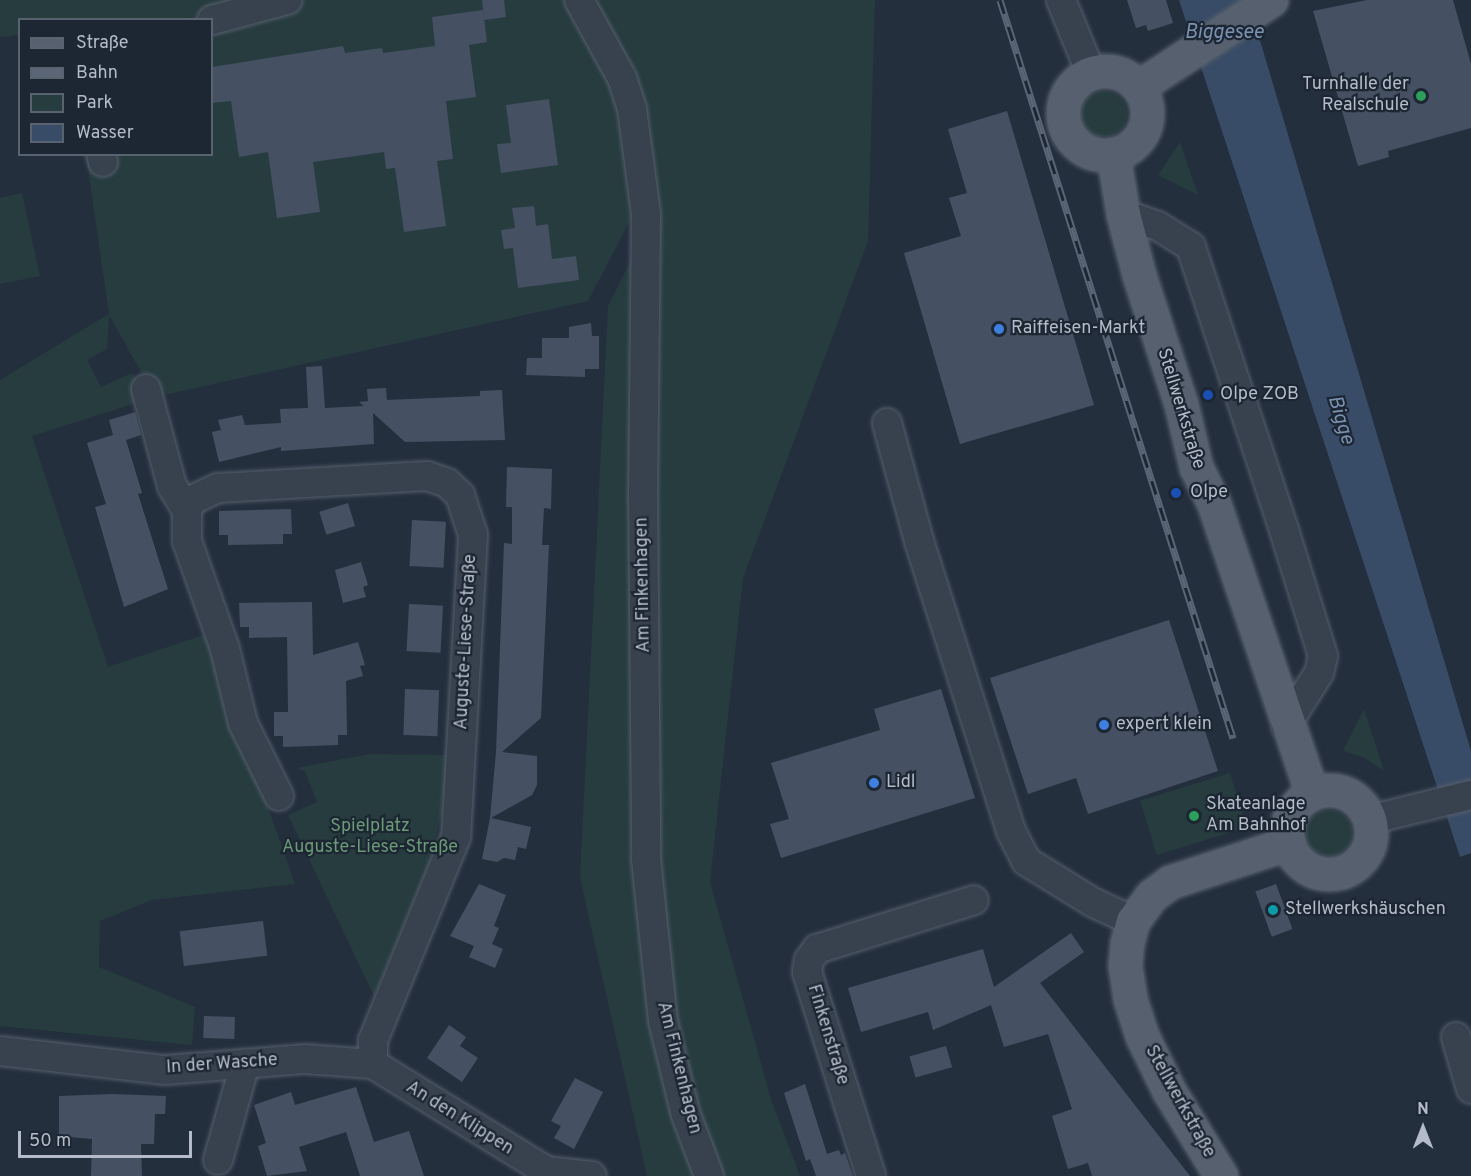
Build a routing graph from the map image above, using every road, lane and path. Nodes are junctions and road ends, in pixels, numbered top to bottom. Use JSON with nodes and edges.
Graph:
{"nodes":[{"id":1,"x":287,"y":0,"type":"edge"},
{"id":2,"x":579,"y":0,"type":"edge"},
{"id":3,"x":1061,"y":0,"type":"edge"},
{"id":4,"x":1271,"y":0,"type":"edge"},
{"id":5,"x":213,"y":20,"type":"edge"},
{"id":6,"x":1091,"y":73,"type":"junction"},
{"id":7,"x":1138,"y":87,"type":"junction"},
{"id":8,"x":1113,"y":154,"type":"junction"},
{"id":9,"x":1123,"y":214,"type":"junction"},
{"id":10,"x":146,"y":389,"type":"dead end"},
{"id":11,"x":887,"y":423,"type":"dead end"},
{"id":12,"x":187,"y":511,"type":"junction"},
{"id":13,"x":1287,"y":724,"type":"junction"},
{"id":14,"x":1312,"y":794,"type":"junction"},
{"id":15,"x":1471,"y":795,"type":"edge"},
{"id":16,"x":279,"y":796,"type":"dead end"},
{"id":17,"x":1369,"y":820,"type":"junction"},
{"id":18,"x":1289,"y":843,"type":"junction"},
{"id":19,"x":974,"y":900,"type":"dead end"},
{"id":20,"x":1133,"y":921,"type":"junction"},
{"id":21,"x":1456,"y":1037,"type":"dead end"},
{"id":22,"x":0,"y":1051,"type":"edge"},
{"id":23,"x":245,"y":1064,"type":"junction"},
{"id":24,"x":373,"y":1064,"type":"junction"},
{"id":25,"x":1471,"y":1089,"type":"edge"},
{"id":26,"x":218,"y":1160,"type":"dead end"},
{"id":27,"x":539,"y":1173,"type":"edge"},
{"id":28,"x":592,"y":1176,"type":"edge"},
{"id":29,"x":709,"y":1176,"type":"edge"},
{"id":30,"x":871,"y":1176,"type":"edge"},
{"id":31,"x":1221,"y":1176,"type":"edge"}],
"edges":[{"from":1,"to":5,"type":"street"},
{"from":2,"to":29,"type":"street","name":"Am Finkenhagen"},
{"from":3,"to":6,"type":"street"},
{"from":4,"to":7,"type":"main road"},
{"from":6,"to":7,"type":"main road"},
{"from":6,"to":8,"type":"main road"},
{"from":7,"to":8,"type":"main road"},
{"from":8,"to":9,"type":"main road","name":"Stellwerkstraße"},
{"from":9,"to":13,"type":"main road","name":"Stellwerkstraße"},
{"from":9,"to":13,"type":"street"},
{"from":10,"to":12,"type":"street"},
{"from":11,"to":20,"type":"street"},
{"from":12,"to":16,"type":"street"},
{"from":12,"to":24,"type":"street","name":"Auguste-Liese-Straße"},
{"from":13,"to":14,"type":"main road","name":"Stellwerkstraße"},
{"from":14,"to":17,"type":"main road"},
{"from":14,"to":18,"type":"main road"},
{"from":15,"to":17,"type":"street"},
{"from":17,"to":18,"type":"main road"},
{"from":18,"to":20,"type":"main road","name":"Stellwerkstraße"},
{"from":19,"to":30,"type":"street","name":"Finkenstraße"},
{"from":20,"to":31,"type":"main road","name":"Stellwerkstraße"},
{"from":21,"to":25,"type":"street"},
{"from":22,"to":23,"type":"street","name":"In der Wasche"},
{"from":23,"to":24,"type":"street","name":"In der Wasche"},
{"from":23,"to":26,"type":"street"},
{"from":24,"to":27,"type":"street","name":"An den Klippen"},
{"from":27,"to":28,"type":"street","name":"An den Klippen"}]}
